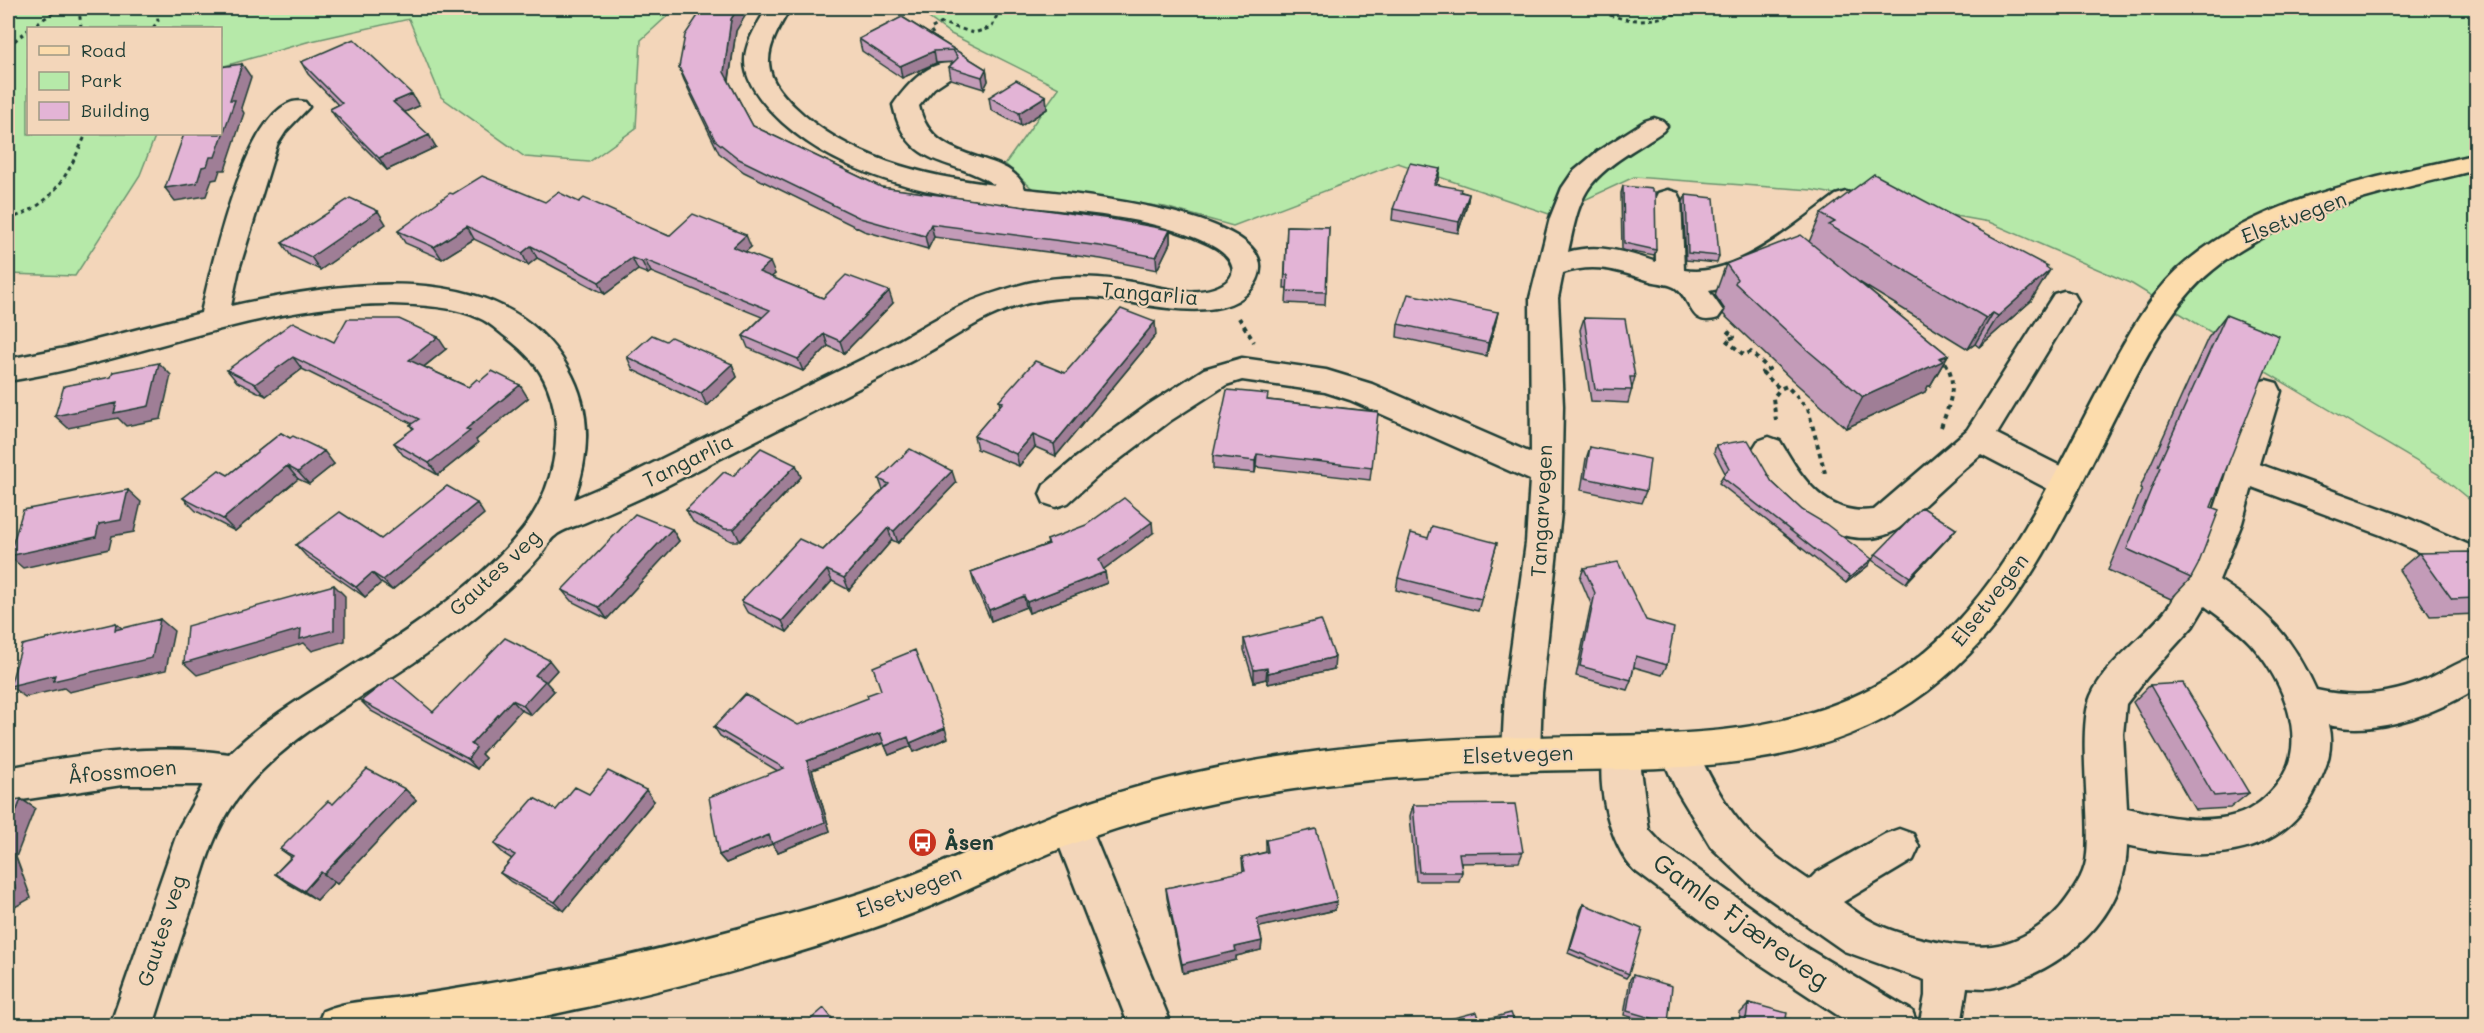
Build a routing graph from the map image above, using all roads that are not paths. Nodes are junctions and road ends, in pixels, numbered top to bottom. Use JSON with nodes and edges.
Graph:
{"nodes":[{"id":1,"x":778,"y":8,"type":"edge"},
{"id":2,"x":946,"y":69,"type":"road end"},
{"id":3,"x":296,"y":107,"type":"dead end"},
{"id":4,"x":1654,"y":126,"type":"dead end"},
{"id":5,"x":2476,"y":162,"type":"edge"},
{"id":6,"x":1015,"y":196,"type":"junction"},
{"id":7,"x":1668,"y":199,"type":"dead end"},
{"id":8,"x":1846,"y":201,"type":"edge"},
{"id":9,"x":1551,"y":267,"type":"junction"},
{"id":10,"x":1678,"y":278,"type":"junction"},
{"id":11,"x":2064,"y":301,"type":"dead end"},
{"id":12,"x":1715,"y":318,"type":"road end"},
{"id":13,"x":214,"y":320,"type":"junction"},
{"id":14,"x":8,"y":370,"type":"edge"},
{"id":15,"x":2266,"y":391,"type":"edge"},
{"id":16,"x":1978,"y":438,"type":"junction"},
{"id":17,"x":1769,"y":449,"type":"dead end"},
{"id":18,"x":2241,"y":470,"type":"junction"},
{"id":19,"x":1545,"y":473,"type":"junction"},
{"id":20,"x":2065,"y":483,"type":"junction"},
{"id":21,"x":1056,"y":494,"type":"dead end"},
{"id":22,"x":546,"y":525,"type":"junction"},
{"id":23,"x":2476,"y":564,"type":"edge"},
{"id":24,"x":2200,"y":585,"type":"junction"},
{"id":25,"x":2476,"y":671,"type":"edge"},
{"id":26,"x":2304,"y":704,"type":"junction"},
{"id":27,"x":1679,"y":752,"type":"junction"},
{"id":28,"x":1521,"y":753,"type":"junction"},
{"id":29,"x":1620,"y":753,"type":"junction"},
{"id":30,"x":236,"y":772,"type":"junction"},
{"id":31,"x":8,"y":785,"type":"edge"},
{"id":32,"x":2108,"y":822,"type":"junction"},
{"id":33,"x":1071,"y":826,"type":"junction"},
{"id":34,"x":1899,"y":847,"type":"dead end"},
{"id":35,"x":1811,"y":906,"type":"junction"},
{"id":36,"x":1945,"y":965,"type":"junction"},
{"id":37,"x":404,"y":1022,"type":"edge"},
{"id":38,"x":131,"y":1026,"type":"edge"},
{"id":39,"x":338,"y":1026,"type":"edge"},
{"id":40,"x":1151,"y":1026,"type":"edge"},
{"id":41,"x":1898,"y":1026,"type":"edge"},
{"id":42,"x":1940,"y":1026,"type":"edge"}],
"edges":[{"from":1,"to":6,"type":"street","name":"Tangarlia"},
{"from":2,"to":6,"type":"street"},
{"from":3,"to":13,"type":"street"},
{"from":4,"to":9,"type":"street","name":"Tangarvegen"},
{"from":5,"to":20,"type":"main road","name":"Elsetvegen"},
{"from":6,"to":22,"type":"street","name":"Tangarlia"},
{"from":7,"to":10,"type":"street"},
{"from":8,"to":10,"type":"street"},
{"from":9,"to":10,"type":"street"},
{"from":9,"to":19,"type":"street","name":"Tangarvegen"},
{"from":10,"to":12,"type":"street"},
{"from":11,"to":16,"type":"street"},
{"from":13,"to":14,"type":"street","name":"Gautes veg"},
{"from":13,"to":22,"type":"street","name":"Gautes veg"},
{"from":15,"to":18,"type":"street"},
{"from":16,"to":17,"type":"street"},
{"from":16,"to":20,"type":"street"},
{"from":18,"to":23,"type":"street"},
{"from":18,"to":24,"type":"street"},
{"from":19,"to":21,"type":"street"},
{"from":19,"to":28,"type":"street","name":"Tangarvegen"},
{"from":20,"to":27,"type":"main road","name":"Elsetvegen"},
{"from":22,"to":30,"type":"street","name":"Gautes veg"},
{"from":24,"to":26,"type":"street"},
{"from":24,"to":32,"type":"street"},
{"from":25,"to":26,"type":"street"},
{"from":26,"to":32,"type":"street"},
{"from":27,"to":29,"type":"main road","name":"Elsetvegen"},
{"from":27,"to":35,"type":"street"},
{"from":28,"to":29,"type":"main road","name":"Elsetvegen"},
{"from":28,"to":33,"type":"main road","name":"Elsetvegen"},
{"from":29,"to":41,"type":"street","name":"Gamle Fjæreveg"},
{"from":30,"to":31,"type":"street","name":"Åfossmoen"},
{"from":30,"to":38,"type":"street","name":"Gautes veg"},
{"from":32,"to":36,"type":"street"},
{"from":33,"to":37,"type":"main road","name":"Elsetvegen"},
{"from":33,"to":40,"type":"street"},
{"from":34,"to":35,"type":"street"},
{"from":35,"to":36,"type":"street"},
{"from":36,"to":42,"type":"street"},
{"from":37,"to":39,"type":"main road","name":"Elsetvegen"}]}
